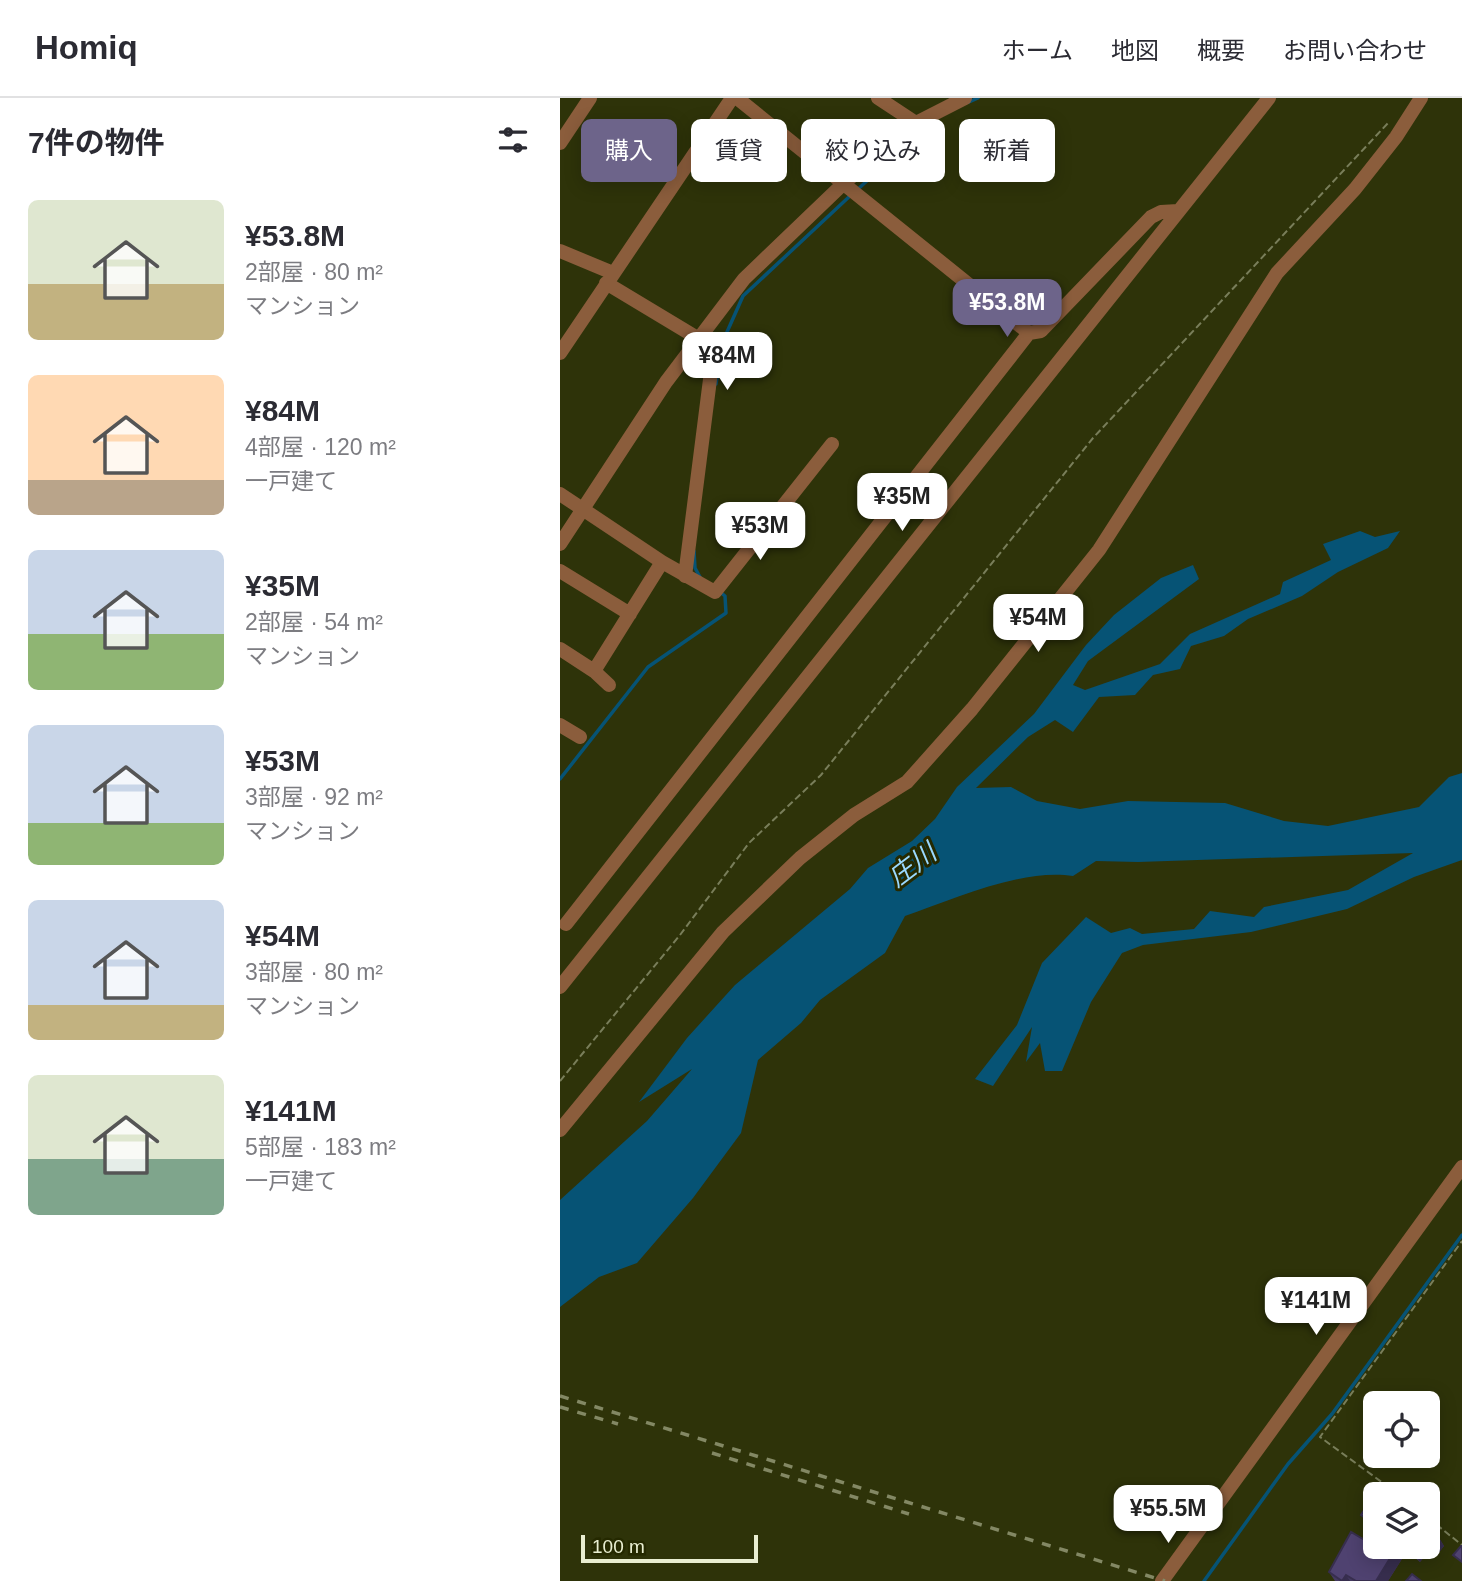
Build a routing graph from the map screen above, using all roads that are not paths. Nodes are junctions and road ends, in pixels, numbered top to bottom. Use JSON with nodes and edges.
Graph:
{"nodes":[{"id":1,"x":590,"y":98,"type":"edge"},
{"id":2,"x":735,"y":98,"type":"edge"},
{"id":3,"x":878,"y":98,"type":"edge"},
{"id":4,"x":965,"y":98,"type":"edge"},
{"id":5,"x":1269,"y":98,"type":"edge"},
{"id":6,"x":1421,"y":98,"type":"edge"},
{"id":7,"x":941,"y":105,"type":"edge"},
{"id":8,"x":910,"y":119,"type":"edge"},
{"id":9,"x":922,"y":119,"type":"edge"},
{"id":10,"x":560,"y":143,"type":"edge"},
{"id":11,"x":846,"y":182,"type":"edge"},
{"id":12,"x":844,"y":184,"type":"junction"},
{"id":13,"x":1178,"y":211,"type":"junction"},
{"id":14,"x":560,"y":251,"type":"edge"},
{"id":15,"x":610,"y":278,"type":"junction"},
{"id":16,"x":1029,"y":333,"type":"junction"},
{"id":17,"x":698,"y":340,"type":"junction"},
{"id":18,"x":560,"y":354,"type":"edge"},
{"id":19,"x":832,"y":444,"type":"dead end"},
{"id":20,"x":560,"y":494,"type":"edge"},
{"id":21,"x":582,"y":508,"type":"junction"},
{"id":22,"x":560,"y":544,"type":"edge"},
{"id":23,"x":662,"y":562,"type":"junction"},
{"id":24,"x":560,"y":571,"type":"edge"},
{"id":25,"x":685,"y":576,"type":"junction"},
{"id":26,"x":630,"y":614,"type":"junction"},
{"id":27,"x":560,"y":649,"type":"edge"},
{"id":28,"x":594,"y":671,"type":"junction"},
{"id":29,"x":609,"y":685,"type":"dead end"},
{"id":30,"x":560,"y":726,"type":"edge"},
{"id":31,"x":580,"y":737,"type":"dead end"},
{"id":32,"x":566,"y":924,"type":"dead end"},
{"id":33,"x":560,"y":987,"type":"edge"},
{"id":34,"x":560,"y":1130,"type":"edge"},
{"id":35,"x":1462,"y":1167,"type":"edge"},
{"id":36,"x":1201,"y":1531,"type":"junction"},
{"id":37,"x":1162,"y":1581,"type":"edge"},
{"id":38,"x":1174,"y":1581,"type":"edge"}],
"edges":[{"from":1,"to":10,"type":"street"},
{"from":2,"to":12,"type":"street"},
{"from":2,"to":15,"type":"street"},
{"from":3,"to":8,"type":"street"},
{"from":4,"to":7,"type":"street"},
{"from":5,"to":13,"type":"street"},
{"from":6,"to":34,"type":"street"},
{"from":7,"to":9,"type":"street"},
{"from":11,"to":12,"type":"street"},
{"from":12,"to":16,"type":"street"},
{"from":12,"to":17,"type":"street"},
{"from":13,"to":16,"type":"street"},
{"from":13,"to":33,"type":"street"},
{"from":14,"to":15,"type":"street"},
{"from":15,"to":17,"type":"street"},
{"from":15,"to":18,"type":"street"},
{"from":16,"to":32,"type":"street"},
{"from":17,"to":21,"type":"street"},
{"from":17,"to":25,"type":"street"},
{"from":19,"to":25,"type":"street"},
{"from":20,"to":21,"type":"street"},
{"from":21,"to":22,"type":"street"},
{"from":21,"to":23,"type":"street"},
{"from":23,"to":25,"type":"street"},
{"from":23,"to":26,"type":"street"},
{"from":24,"to":26,"type":"street"},
{"from":26,"to":28,"type":"street"},
{"from":27,"to":28,"type":"street"},
{"from":28,"to":29,"type":"street"},
{"from":30,"to":31,"type":"street"},
{"from":35,"to":36,"type":"street"},
{"from":36,"to":37,"type":"street"},
{"from":36,"to":38,"type":"street"}]}
